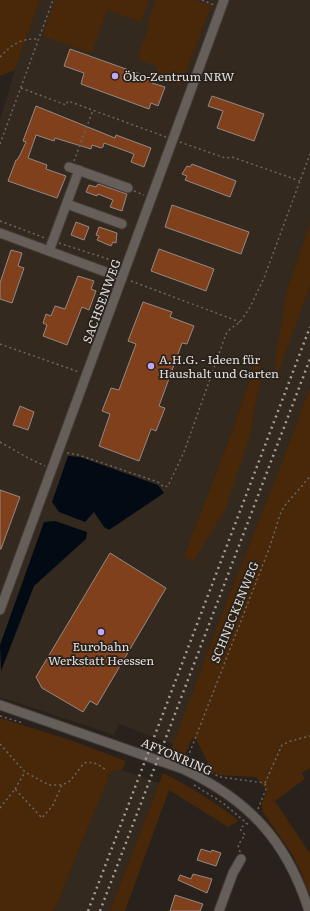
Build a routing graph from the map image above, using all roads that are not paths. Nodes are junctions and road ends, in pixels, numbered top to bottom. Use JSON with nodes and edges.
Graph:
{"nodes":[{"id":1,"x":223,"y":4,"type":"edge"},
{"id":2,"x":128,"y":188,"type":"dead end"},
{"id":3,"x":67,"y":204,"type":"junction"},
{"id":4,"x":122,"y":224,"type":"dead end"},
{"id":5,"x":0,"y":233,"type":"edge"},
{"id":6,"x":49,"y":251,"type":"junction"},
{"id":7,"x":122,"y":278,"type":"junction"},
{"id":8,"x":0,"y":610,"type":"edge"},
{"id":9,"x":0,"y":705,"type":"edge"},
{"id":10,"x":241,"y":859,"type":"road end"},
{"id":11,"x":219,"y":911,"type":"edge"},
{"id":12,"x":309,"y":911,"type":"edge"}],
"edges":[{"from":1,"to":7,"type":"street","name":"SACHSENWEG"},
{"from":2,"to":3,"type":"street"},
{"from":3,"to":4,"type":"street"},
{"from":3,"to":6,"type":"street"},
{"from":5,"to":6,"type":"street"},
{"from":6,"to":7,"type":"street"},
{"from":7,"to":8,"type":"street","name":"SACHSENWEG"},
{"from":9,"to":12,"type":"street","name":"AFYONRING"},
{"from":10,"to":11,"type":"street"}]}
